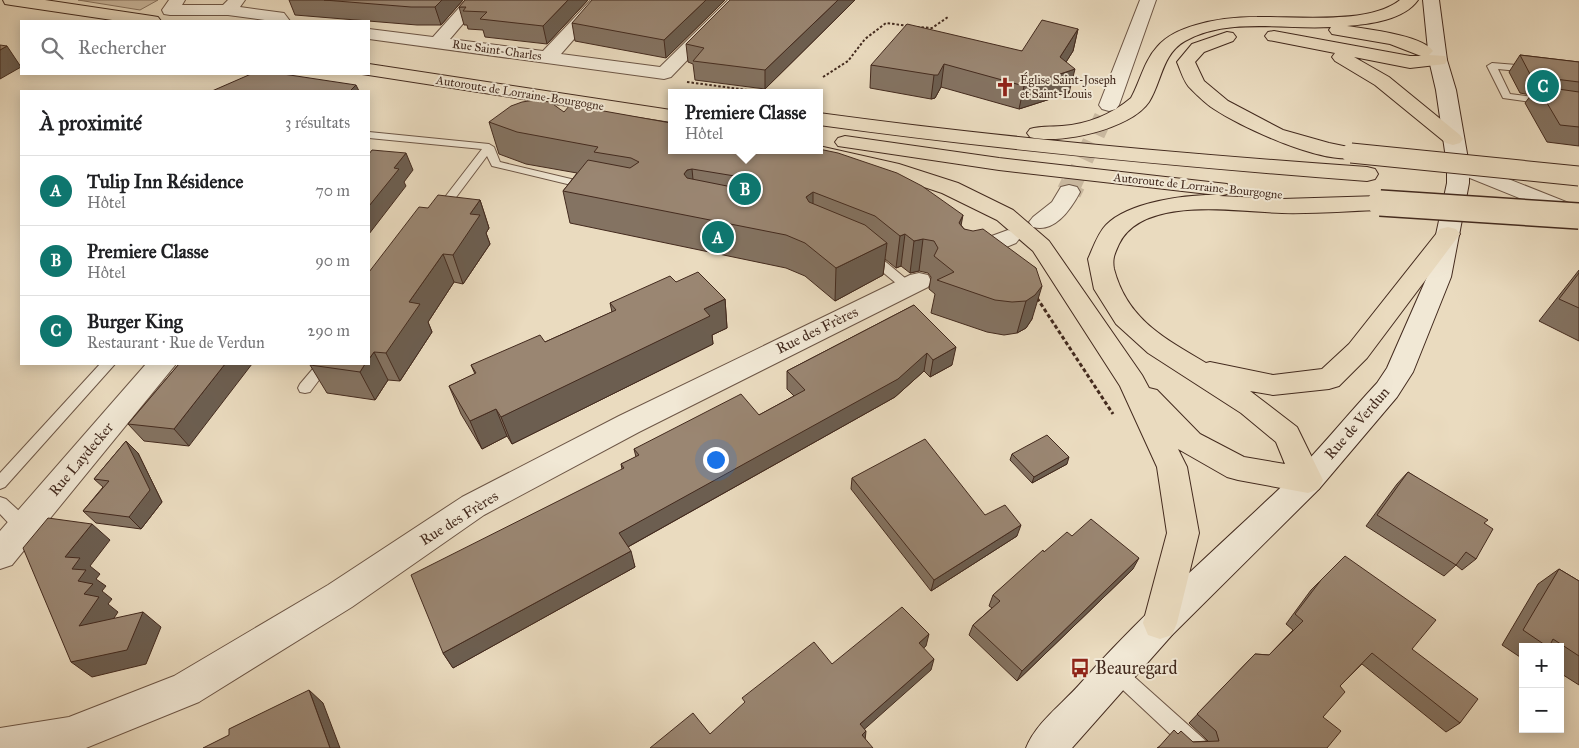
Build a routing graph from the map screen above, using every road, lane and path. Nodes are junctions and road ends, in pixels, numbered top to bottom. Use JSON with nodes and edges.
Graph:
{"nodes":[{"id":1,"x":177,"y":0,"type":"edge"},
{"id":2,"x":475,"y":0,"type":"edge"},
{"id":3,"x":600,"y":0,"type":"edge"},
{"id":4,"x":737,"y":0,"type":"edge"},
{"id":5,"x":1148,"y":0,"type":"edge"},
{"id":6,"x":1410,"y":0,"type":"edge"},
{"id":7,"x":1431,"y":0,"type":"edge"},
{"id":8,"x":232,"y":5,"type":"edge"},
{"id":9,"x":294,"y":6,"type":"dead end"},
{"id":10,"x":10,"y":8,"type":"edge"},
{"id":11,"x":948,"y":17,"type":"dead end"},
{"id":12,"x":279,"y":19,"type":"edge"},
{"id":13,"x":42,"y":20,"type":"edge"},
{"id":14,"x":141,"y":20,"type":"edge"},
{"id":15,"x":1294,"y":23,"type":"junction"},
{"id":16,"x":370,"y":34,"type":"edge"},
{"id":17,"x":1306,"y":41,"type":"junction"},
{"id":18,"x":438,"y":42,"type":"junction"},
{"id":19,"x":370,"y":54,"type":"edge"},
{"id":20,"x":547,"y":58,"type":"junction"},
{"id":21,"x":1438,"y":60,"type":"junction"},
{"id":22,"x":370,"y":70,"type":"edge"},
{"id":23,"x":1540,"y":71,"type":"edge"},
{"id":24,"x":664,"y":73,"type":"junction"},
{"id":25,"x":823,"y":76,"type":"dead end"},
{"id":26,"x":738,"y":89,"type":"edge"},
{"id":27,"x":668,"y":99,"type":"edge"},
{"id":28,"x":1109,"y":105,"type":"tunnel mouth"},
{"id":29,"x":1579,"y":106,"type":"edge"},
{"id":30,"x":616,"y":108,"type":"junction"},
{"id":31,"x":668,"y":116,"type":"edge"},
{"id":32,"x":668,"y":119,"type":"edge"},
{"id":33,"x":823,"y":121,"type":"edge"},
{"id":34,"x":370,"y":134,"type":"edge"},
{"id":35,"x":823,"y":139,"type":"edge"},
{"id":36,"x":970,"y":139,"type":"junction"},
{"id":37,"x":1453,"y":139,"type":"junction"},
{"id":38,"x":489,"y":147,"type":"junction"},
{"id":39,"x":823,"y":154,"type":"edge"},
{"id":40,"x":1458,"y":174,"type":"junction"},
{"id":41,"x":1579,"y":176,"type":"edge"},
{"id":42,"x":600,"y":188,"type":"edge"},
{"id":43,"x":1579,"y":189,"type":"edge"},
{"id":44,"x":1069,"y":192,"type":"tunnel mouth"},
{"id":45,"x":1380,"y":203,"type":"junction"},
{"id":46,"x":1579,"y":216,"type":"edge"},
{"id":47,"x":435,"y":218,"type":"edge"},
{"id":48,"x":1041,"y":222,"type":"dead end"},
{"id":49,"x":1448,"y":234,"type":"junction"},
{"id":50,"x":1008,"y":238,"type":"dead end"},
{"id":51,"x":859,"y":249,"type":"edge"},
{"id":52,"x":967,"y":254,"type":"edge"},
{"id":53,"x":913,"y":283,"type":"joint"},
{"id":54,"x":1031,"y":290,"type":"edge"},
{"id":55,"x":107,"y":365,"type":"edge"},
{"id":56,"x":161,"y":365,"type":"edge"},
{"id":57,"x":323,"y":365,"type":"edge"},
{"id":58,"x":1197,"y":370,"type":"junction"},
{"id":59,"x":1132,"y":382,"type":"junction"},
{"id":60,"x":305,"y":388,"type":"dead end"},
{"id":61,"x":1115,"y":416,"type":"dead end"},
{"id":62,"x":1308,"y":480,"type":"junction"},
{"id":63,"x":0,"y":483,"type":"edge"},
{"id":64,"x":0,"y":504,"type":"edge"},
{"id":65,"x":24,"y":526,"type":"junction"},
{"id":66,"x":0,"y":555,"type":"edge"},
{"id":67,"x":1160,"y":623,"type":"junction"},
{"id":68,"x":1115,"y":671,"type":"junction"},
{"id":69,"x":0,"y":747,"type":"edge"},
{"id":70,"x":1045,"y":748,"type":"edge"},
{"id":71,"x":1199,"y":748,"type":"edge"}],
"edges":[{"from":1,"to":8,"type":"street"},
{"from":2,"to":18,"type":"street"},
{"from":3,"to":20,"type":"street","name":"Rue Saint-Charles"},
{"from":4,"to":24,"type":"street"},
{"from":5,"to":28,"type":"street"},
{"from":6,"to":15,"type":"highway"},
{"from":7,"to":21,"type":"street","name":"Rue de Verdun"},
{"from":8,"to":12,"type":"street"},
{"from":9,"to":12,"type":"street"},
{"from":10,"to":13,"type":"highway"},
{"from":10,"to":14,"type":"highway"},
{"from":11,"to":25,"type":"path"},
{"from":15,"to":21,"type":"highway"},
{"from":15,"to":36,"type":"highway"},
{"from":16,"to":18,"type":"street","name":"Rue Saint-Charles"},
{"from":17,"to":21,"type":"highway"},
{"from":17,"to":37,"type":"highway"},
{"from":17,"to":41,"type":"highway","bridge":true},
{"from":18,"to":20,"type":"street","name":"Rue Saint-Charles"},
{"from":19,"to":27,"type":"highway","name":"Autoroute de Lorraine-Bourgogne"},
{"from":20,"to":24,"type":"street"},
{"from":21,"to":37,"type":"street","name":"Rue de Verdun"},
{"from":22,"to":30,"type":"highway","name":"Autoroute de Lorraine-Bourgogne"},
{"from":23,"to":29,"type":"lane"},
{"from":24,"to":26,"type":"path"},
{"from":30,"to":31,"type":"highway","name":"Autoroute de Lorraine-Bourgogne"},
{"from":30,"to":32,"type":"highway"},
{"from":33,"to":36,"type":"highway","name":"Autoroute de Lorraine-Bourgogne"},
{"from":34,"to":38,"type":"lane"},
{"from":35,"to":45,"type":"highway","name":"Autoroute de Lorraine-Bourgogne"},
{"from":36,"to":43,"type":"highway","name":"Autoroute de Lorraine-Bourgogne"},
{"from":37,"to":40,"type":"street","name":"Rue de Verdun"},
{"from":38,"to":42,"type":"lane"},
{"from":38,"to":47,"type":"lane"},
{"from":39,"to":59,"type":"highway"},
{"from":40,"to":46,"type":"street"},
{"from":40,"to":49,"type":"street","name":"Rue de Verdun"},
{"from":44,"to":48,"type":"street"},
{"from":45,"to":46,"type":"highway","name":"Autoroute de Lorraine-Bourgogne","bridge":true},
{"from":45,"to":58,"type":"highway"},
{"from":49,"to":58,"type":"highway"},
{"from":49,"to":62,"type":"street","name":"Rue de Verdun"},
{"from":50,"to":52,"type":"street"},
{"from":51,"to":53,"type":"lane"},
{"from":53,"to":69,"type":"street","name":"Rue des Frères"},
{"from":54,"to":61,"type":"path"},
{"from":55,"to":63,"type":"lane"},
{"from":56,"to":65,"type":"street","name":"Rue Laydecker"},
{"from":57,"to":60,"type":"lane"},
{"from":58,"to":62,"type":"highway"},
{"from":59,"to":62,"type":"highway"},
{"from":59,"to":67,"type":"highway"},
{"from":62,"to":67,"type":"street","name":"Rue de Verdun"},
{"from":64,"to":65,"type":"lane"},
{"from":65,"to":66,"type":"street","name":"Rue Laydecker"},
{"from":67,"to":68,"type":"street","name":"Rue de Verdun"},
{"from":68,"to":70,"type":"street","name":"Rue de Verdun"},
{"from":68,"to":71,"type":"lane"}]}
